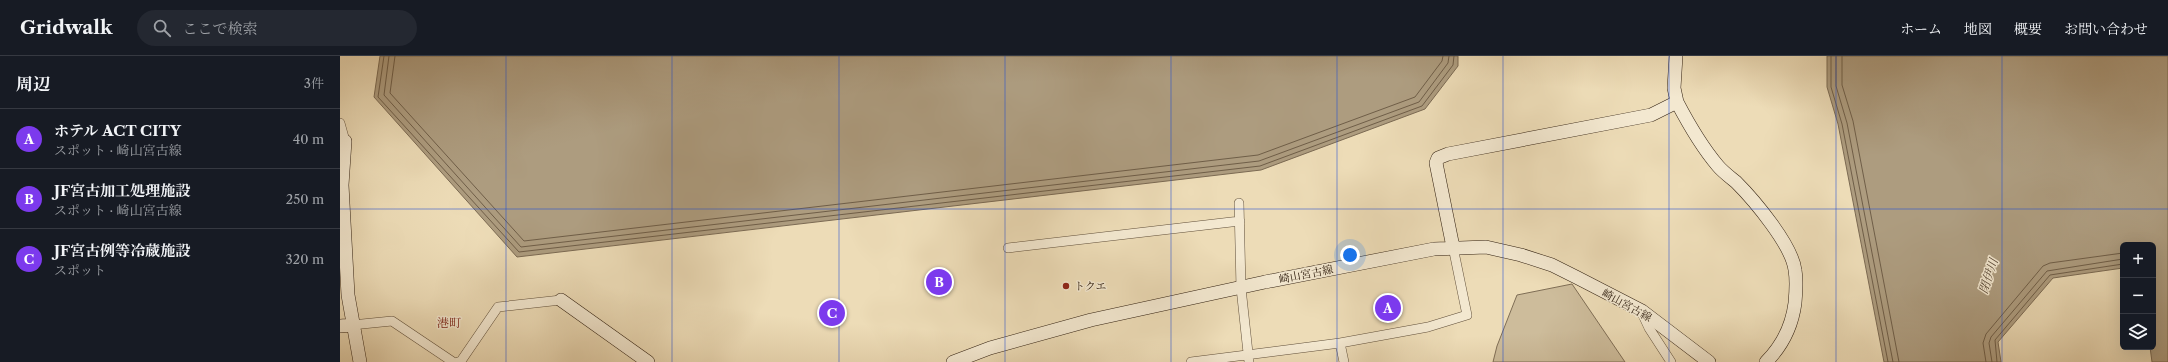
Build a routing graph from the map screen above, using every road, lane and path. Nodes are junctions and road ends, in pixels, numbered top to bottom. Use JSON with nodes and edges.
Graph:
{"nodes":[{"id":1,"x":1676,"y":56,"type":"edge"},
{"id":2,"x":1677,"y":102,"type":"junction"},
{"id":3,"x":340,"y":123,"type":"edge"},
{"id":4,"x":345,"y":141,"type":"joint"},
{"id":5,"x":1240,"y":203,"type":"dead end"},
{"id":6,"x":1240,"y":221,"type":"junction"},
{"id":7,"x":1453,"y":247,"type":"junction"},
{"id":8,"x":1008,"y":248,"type":"dead end"},
{"id":9,"x":1241,"y":288,"type":"junction"},
{"id":10,"x":561,"y":300,"type":"joint"},
{"id":11,"x":1642,"y":311,"type":"junction"},
{"id":12,"x":346,"y":325,"type":"edge"},
{"id":13,"x":1340,"y":343,"type":"junction"},
{"id":14,"x":1248,"y":358,"type":"edge"},
{"id":15,"x":360,"y":362,"type":"edge"},
{"id":16,"x":453,"y":362,"type":"edge"},
{"id":17,"x":458,"y":362,"type":"edge"},
{"id":18,"x":648,"y":362,"type":"edge"},
{"id":19,"x":954,"y":362,"type":"edge"},
{"id":20,"x":1191,"y":362,"type":"edge"},
{"id":21,"x":1344,"y":362,"type":"edge"},
{"id":22,"x":1671,"y":362,"type":"edge"},
{"id":23,"x":1709,"y":362,"type":"edge"},
{"id":24,"x":1766,"y":362,"type":"edge"}],
"edges":[{"from":1,"to":2,"type":"street"},
{"from":2,"to":7,"type":"street"},
{"from":2,"to":24,"type":"street"},
{"from":3,"to":4,"type":"street"},
{"from":4,"to":12,"type":"street"},
{"from":5,"to":6,"type":"street"},
{"from":6,"to":8,"type":"street"},
{"from":6,"to":9,"type":"street"},
{"from":7,"to":9,"type":"street","name":"崎山宮古線"},
{"from":7,"to":11,"type":"street","name":"崎山宮古線"},
{"from":7,"to":13,"type":"street"},
{"from":9,"to":14,"type":"street"},
{"from":9,"to":19,"type":"street","name":"崎山宮古線"},
{"from":10,"to":17,"type":"street"},
{"from":10,"to":18,"type":"street"},
{"from":11,"to":22,"type":"street"},
{"from":11,"to":23,"type":"street","name":"崎山宮古線"},
{"from":12,"to":15,"type":"street"},
{"from":12,"to":16,"type":"street"},
{"from":13,"to":14,"type":"street"},
{"from":13,"to":21,"type":"street"},
{"from":14,"to":20,"type":"street"}]}
